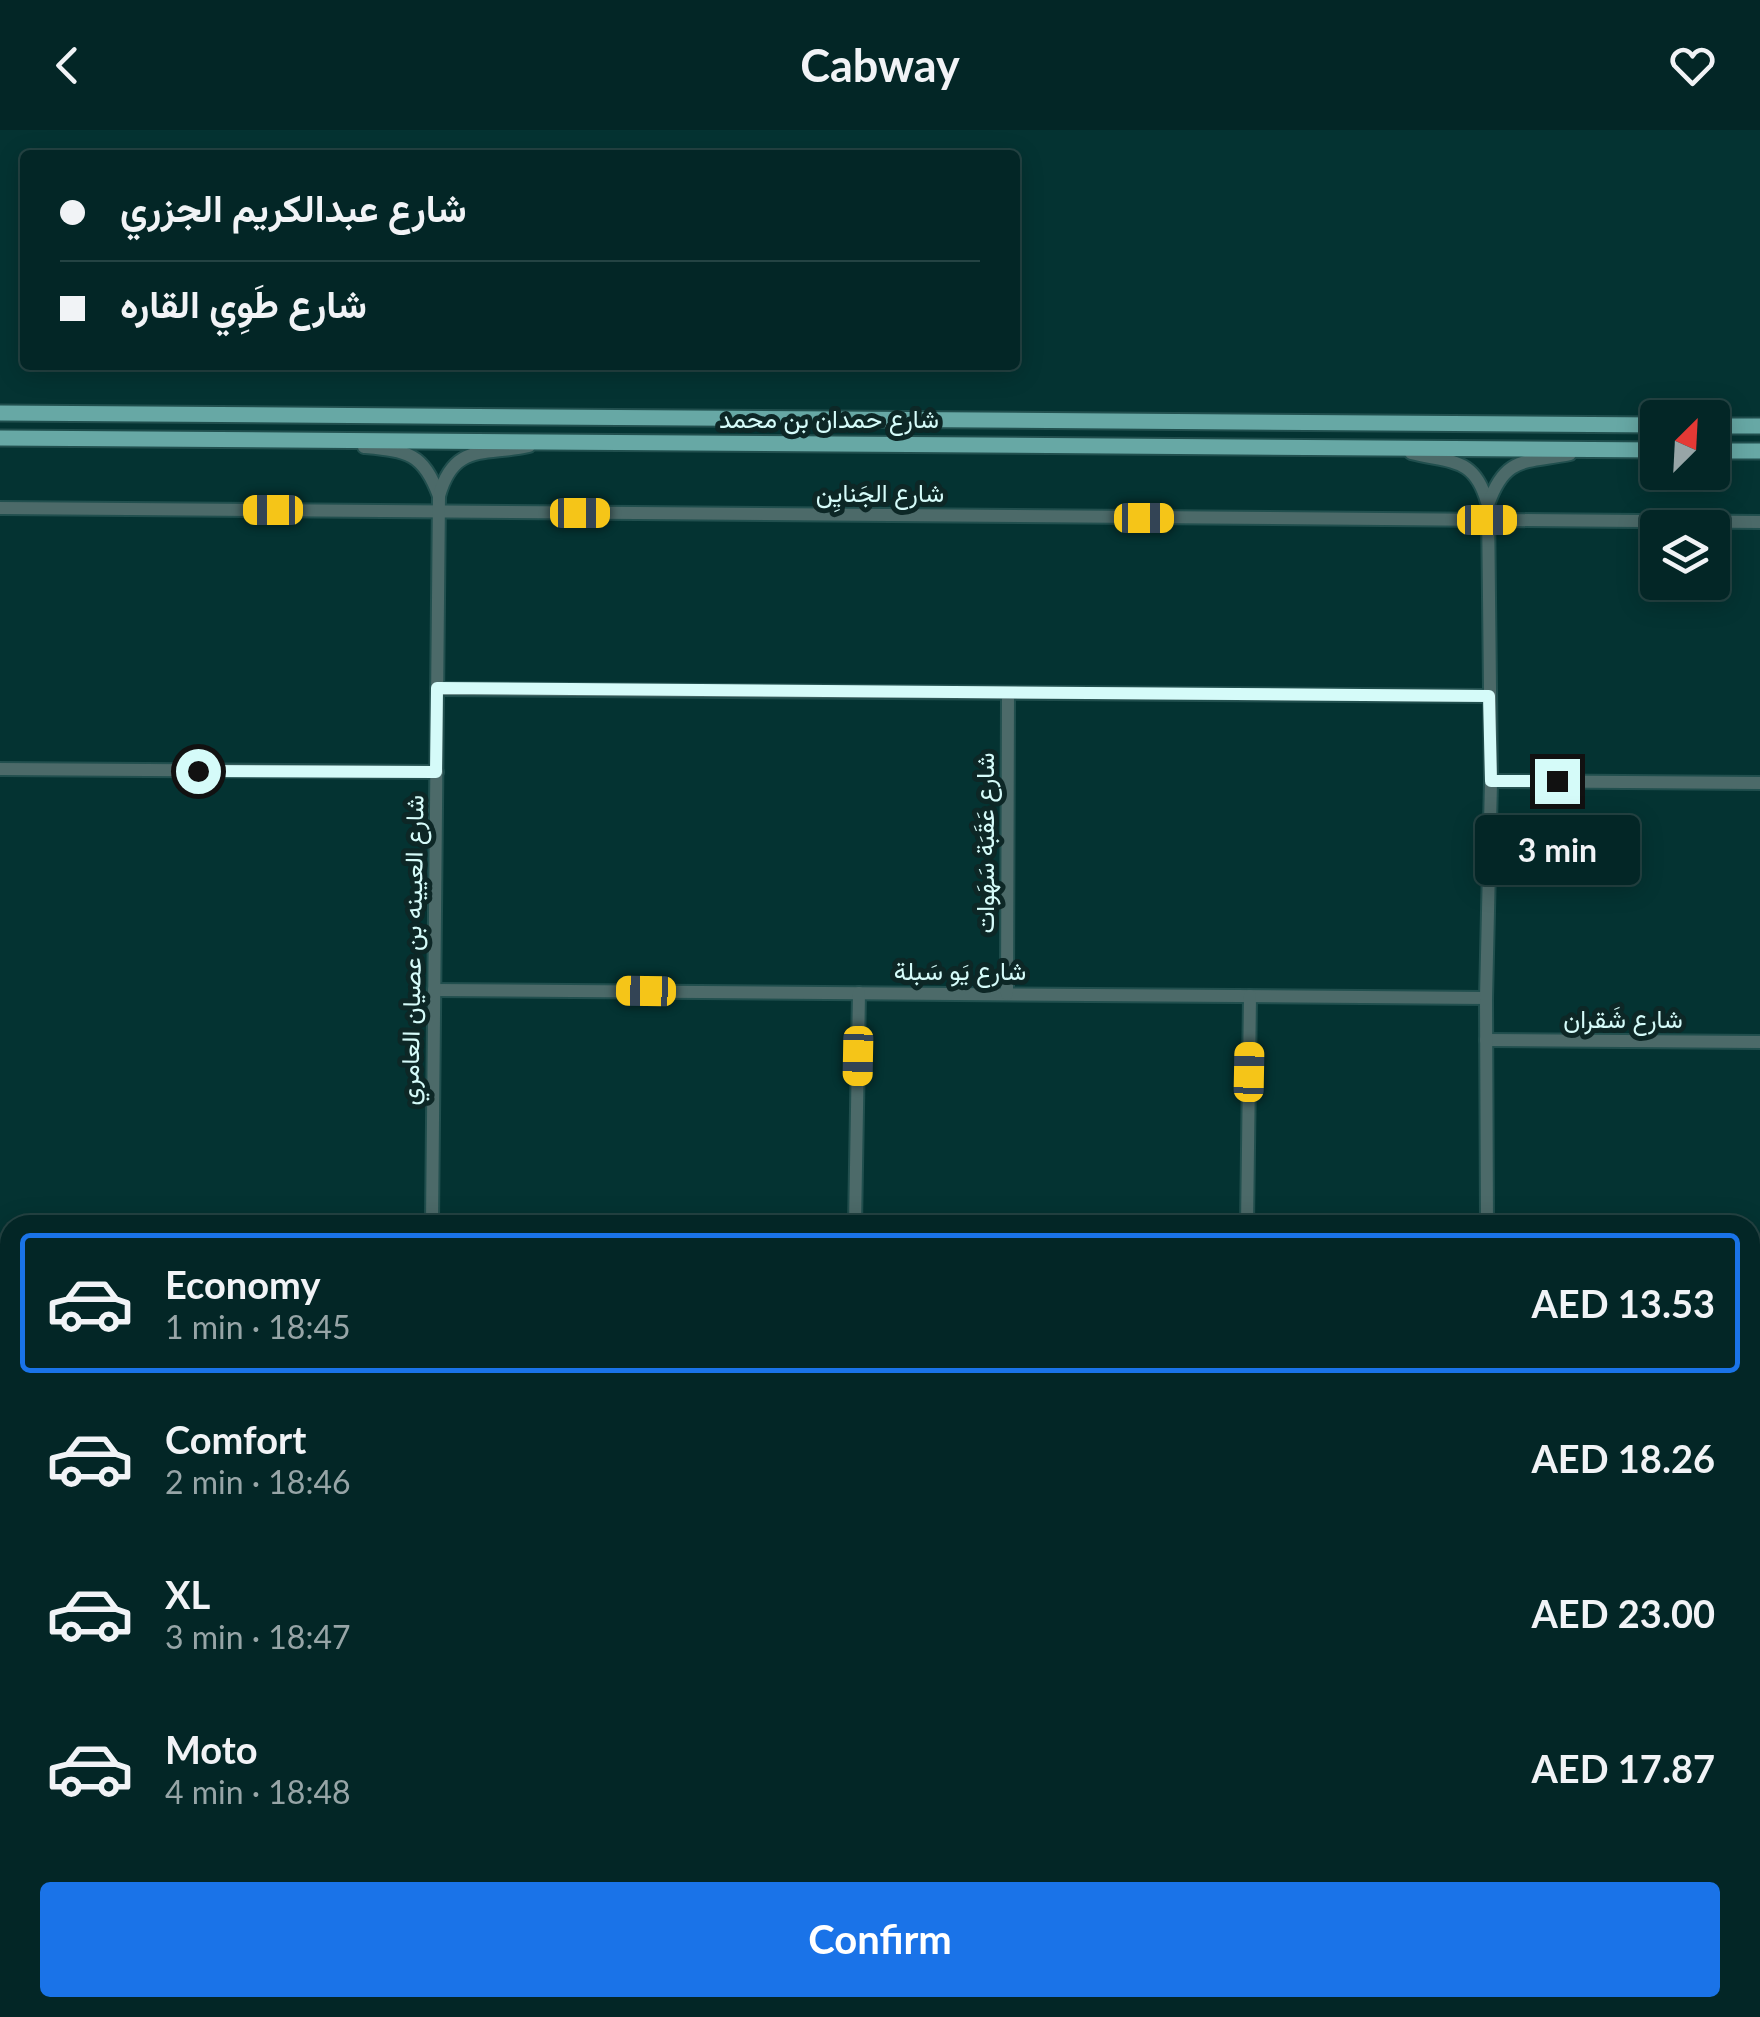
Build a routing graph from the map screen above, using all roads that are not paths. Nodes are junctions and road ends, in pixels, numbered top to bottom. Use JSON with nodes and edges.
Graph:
{"nodes":[{"id":1,"x":0,"y":413,"type":"edge"},
{"id":2,"x":1640,"y":425,"type":"edge"},
{"id":3,"x":1730,"y":426,"type":"edge"},
{"id":4,"x":1760,"y":426,"type":"edge"},
{"id":5,"x":0,"y":438,"type":"edge"},
{"id":6,"x":327,"y":440,"type":"junction"},
{"id":7,"x":541,"y":442,"type":"junction"},
{"id":8,"x":1398,"y":449,"type":"junction"},
{"id":9,"x":1588,"y":450,"type":"junction"},
{"id":10,"x":1640,"y":450,"type":"edge"},
{"id":11,"x":1730,"y":451,"type":"edge"},
{"id":12,"x":1760,"y":451,"type":"edge"},
{"id":13,"x":440,"y":496,"type":"junction"},
{"id":14,"x":1488,"y":505,"type":"junction"},
{"id":15,"x":0,"y":508,"type":"edge"},
{"id":16,"x":439,"y":512,"type":"junction"},
{"id":17,"x":1487,"y":520,"type":"junction"},
{"id":18,"x":1760,"y":522,"type":"edge"},
{"id":19,"x":437,"y":688,"type":"junction"},
{"id":20,"x":1008,"y":693,"type":"junction"},
{"id":21,"x":1489,"y":696,"type":"junction"},
{"id":22,"x":0,"y":770,"type":"edge"},
{"id":23,"x":436,"y":772,"type":"junction"},
{"id":24,"x":1491,"y":781,"type":"junction"},
{"id":25,"x":1760,"y":783,"type":"edge"},
{"id":26,"x":434,"y":990,"type":"junction"},
{"id":27,"x":859,"y":992,"type":"junction"},
{"id":28,"x":1007,"y":994,"type":"junction"},
{"id":29,"x":1250,"y":996,"type":"junction"},
{"id":30,"x":1486,"y":998,"type":"junction"},
{"id":31,"x":1486,"y":1040,"type":"junction"},
{"id":32,"x":1760,"y":1042,"type":"edge"},
{"id":33,"x":432,"y":1215,"type":"edge"},
{"id":34,"x":855,"y":1215,"type":"edge"},
{"id":35,"x":1247,"y":1215,"type":"edge"},
{"id":36,"x":1486,"y":1215,"type":"edge"}],
"edges":[{"from":1,"to":2,"type":"main road","name":"شارع حمدان بن محمد"},
{"from":3,"to":4,"type":"main road"},
{"from":5,"to":6,"type":"main road","name":"شارع حمدان بن محمد"},
{"from":6,"to":7,"type":"main road","name":"شارع حمدان بن محمد"},
{"from":6,"to":13,"type":"street"},
{"from":7,"to":8,"type":"main road","name":"شارع حمدان بن محمد"},
{"from":7,"to":13,"type":"street"},
{"from":8,"to":9,"type":"main road","name":"شارع حمدان بن محمد"},
{"from":8,"to":14,"type":"street"},
{"from":9,"to":10,"type":"main road","name":"شارع حمدان بن محمد"},
{"from":9,"to":14,"type":"street"},
{"from":11,"to":12,"type":"main road"},
{"from":13,"to":16,"type":"street","name":"شارع العيينه بن عصيان العامري"},
{"from":14,"to":17,"type":"street"},
{"from":15,"to":16,"type":"street","name":"شارع الجَنايِن"},
{"from":16,"to":17,"type":"street","name":"شارع الجَنايِن"},
{"from":16,"to":19,"type":"street","name":"شارع العيينه بن عصيان العامري"},
{"from":17,"to":18,"type":"street","name":"شارع الجَنايِن"},
{"from":17,"to":21,"type":"street"},
{"from":19,"to":20,"type":"street"},
{"from":19,"to":23,"type":"street","name":"شارع العيينه بن عصيان العامري"},
{"from":20,"to":21,"type":"street"},
{"from":20,"to":28,"type":"street","name":"شارع عَقَبَة سَهَوات"},
{"from":21,"to":24,"type":"street"},
{"from":22,"to":23,"type":"street"},
{"from":23,"to":26,"type":"street","name":"شارع العيينه بن عصيان العامري"},
{"from":24,"to":25,"type":"street"},
{"from":24,"to":30,"type":"street"},
{"from":26,"to":27,"type":"street","name":"شارع يَو سَبلة"},
{"from":26,"to":33,"type":"street","name":"شارع العيينه بن عصيان العامري"},
{"from":27,"to":28,"type":"street","name":"شارع يَو سَبلة"},
{"from":27,"to":34,"type":"street"},
{"from":28,"to":29,"type":"street","name":"شارع يَو سَبلة"},
{"from":29,"to":30,"type":"street","name":"شارع يَو سَبلة"},
{"from":29,"to":35,"type":"street"},
{"from":30,"to":31,"type":"street"},
{"from":31,"to":32,"type":"street","name":"شارع شَقران"},
{"from":31,"to":36,"type":"street"}]}
